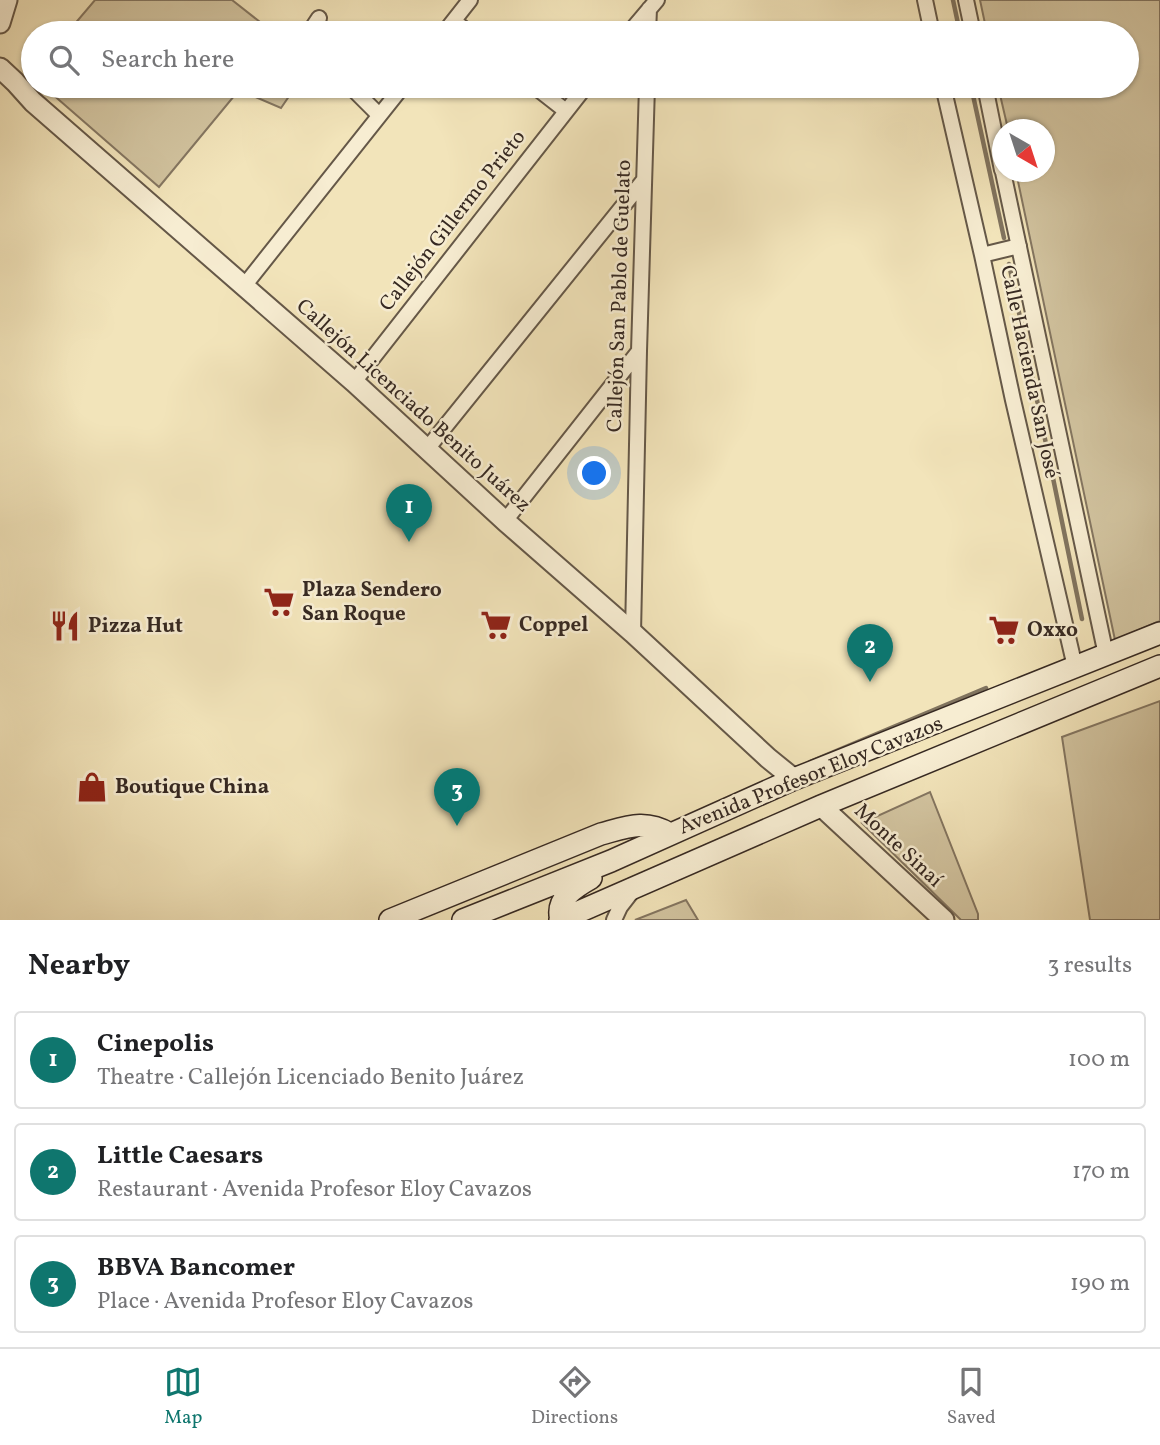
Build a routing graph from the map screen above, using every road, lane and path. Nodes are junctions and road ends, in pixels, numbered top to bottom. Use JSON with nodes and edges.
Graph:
{"nodes":[{"id":1,"x":8,"y":0,"type":"edge"},
{"id":2,"x":470,"y":0,"type":"edge"},
{"id":3,"x":925,"y":0,"type":"edge"},
{"id":4,"x":966,"y":0,"type":"edge"},
{"id":5,"x":653,"y":5,"type":"edge"},
{"id":6,"x":454,"y":21,"type":"edge"},
{"id":7,"x":639,"y":21,"type":"edge"},
{"id":8,"x":929,"y":21,"type":"edge"},
{"id":9,"x":971,"y":21,"type":"edge"},
{"id":10,"x":0,"y":23,"type":"edge"},
{"id":11,"x":0,"y":68,"type":"edge"},
{"id":12,"x":0,"y":85,"type":"edge"},
{"id":13,"x":21,"y":89,"type":"edge"},
{"id":14,"x":21,"y":96,"type":"edge"},
{"id":15,"x":25,"y":98,"type":"edge"},
{"id":16,"x":29,"y":98,"type":"edge"},
{"id":17,"x":362,"y":98,"type":"edge"},
{"id":18,"x":393,"y":98,"type":"edge"},
{"id":19,"x":549,"y":98,"type":"edge"},
{"id":20,"x":576,"y":98,"type":"edge"},
{"id":21,"x":647,"y":98,"type":"edge"},
{"id":22,"x":946,"y":98,"type":"edge"},
{"id":23,"x":988,"y":98,"type":"edge"},
{"id":24,"x":33,"y":102,"type":"junction"},
{"id":25,"x":566,"y":111,"type":"junction"},
{"id":26,"x":379,"y":115,"type":"junction"},
{"id":27,"x":992,"y":119,"type":"edge"},
{"id":28,"x":644,"y":180,"type":"junction"},
{"id":29,"x":1005,"y":182,"type":"edge"},
{"id":30,"x":1019,"y":246,"type":"junction"},
{"id":31,"x":982,"y":255,"type":"junction"},
{"id":32,"x":244,"y":286,"type":"junction"},
{"id":33,"x":639,"y":351,"type":"junction"},
{"id":34,"x":354,"y":382,"type":"junction"},
{"id":35,"x":427,"y":449,"type":"junction"},
{"id":36,"x":505,"y":521,"type":"junction"},
{"id":37,"x":633,"y":633,"type":"junction"},
{"id":38,"x":1160,"y":633,"type":"edge"},
{"id":39,"x":1106,"y":655,"type":"junction"},
{"id":40,"x":1160,"y":666,"type":"edge"},
{"id":41,"x":1075,"y":667,"type":"junction"},
{"id":42,"x":794,"y":779,"type":"junction"},
{"id":43,"x":821,"y":806,"type":"junction"},
{"id":44,"x":670,"y":834,"type":"junction"},
{"id":45,"x":611,"y":861,"type":"junction"},
{"id":46,"x":634,"y":888,"type":"junction"},
{"id":47,"x":421,"y":907,"type":"junction"},
{"id":48,"x":390,"y":920,"type":"edge"},
{"id":49,"x":442,"y":920,"type":"edge"},
{"id":50,"x":463,"y":920,"type":"edge"},
{"id":51,"x":560,"y":920,"type":"edge"},
{"id":52,"x":614,"y":920,"type":"edge"},
{"id":53,"x":944,"y":920,"type":"edge"}],
"edges":[{"from":1,"to":10,"type":"street"},
{"from":2,"to":6,"type":"street"},
{"from":3,"to":8,"type":"street"},
{"from":4,"to":9,"type":"street"},
{"from":5,"to":7,"type":"street"},
{"from":11,"to":13,"type":"street","name":"Callejón Licenciado Benito Juárez"},
{"from":12,"to":14,"type":"street"},
{"from":15,"to":24,"type":"street"},
{"from":16,"to":24,"type":"street","name":"Callejón Licenciado Benito Juárez"},
{"from":17,"to":26,"type":"street"},
{"from":18,"to":26,"type":"street"},
{"from":19,"to":25,"type":"street"},
{"from":20,"to":25,"type":"street","name":"Callejón Gillermo Prieto"},
{"from":21,"to":28,"type":"street","name":"Callejón San Pablo de Guelato"},
{"from":22,"to":31,"type":"street","name":"Calle Hacienda San José"},
{"from":23,"to":27,"type":"street","name":"Calle Hacienda San José"},
{"from":24,"to":32,"type":"street","name":"Callejón Licenciado Benito Juárez"},
{"from":25,"to":34,"type":"street","name":"Callejón Gillermo Prieto"},
{"from":26,"to":32,"type":"street"},
{"from":28,"to":33,"type":"street","name":"Callejón San Pablo de Guelato"},
{"from":28,"to":35,"type":"street"},
{"from":29,"to":30,"type":"street","name":"Calle Hacienda San José"},
{"from":30,"to":31,"type":"street"},
{"from":30,"to":39,"type":"street","name":"Calle Hacienda San José"},
{"from":31,"to":41,"type":"street","name":"Calle Hacienda San José"},
{"from":32,"to":34,"type":"street","name":"Callejón Licenciado Benito Juárez"},
{"from":33,"to":36,"type":"street"},
{"from":33,"to":37,"type":"street","name":"Callejón San Pablo de Guelato"},
{"from":34,"to":35,"type":"street","name":"Callejón Licenciado Benito Juárez"},
{"from":35,"to":36,"type":"street","name":"Callejón Licenciado Benito Juárez"},
{"from":36,"to":37,"type":"street","name":"Callejón Licenciado Benito Juárez"},
{"from":37,"to":42,"type":"street","name":"Callejón Licenciado Benito Juárez"},
{"from":38,"to":39,"type":"main road","name":"Avenida Profesor Eloy Cavazos"},
{"from":39,"to":41,"type":"main road","name":"Avenida Profesor Eloy Cavazos"},
{"from":40,"to":43,"type":"main road","name":"Avenida Profesor Eloy Cavazos"},
{"from":41,"to":42,"type":"main road","name":"Avenida Profesor Eloy Cavazos"},
{"from":42,"to":44,"type":"main road","name":"Avenida Profesor Eloy Cavazos"},
{"from":43,"to":46,"type":"main road","name":"Avenida Profesor Eloy Cavazos"},
{"from":43,"to":53,"type":"street","name":"Monte Sinaí"},
{"from":44,"to":45,"type":"main road","name":"Avenida Profesor Eloy Cavazos"},
{"from":44,"to":47,"type":"main road"},
{"from":45,"to":50,"type":"main road","name":"Avenida Profesor Eloy Cavazos"},
{"from":45,"to":51,"type":"main road"},
{"from":46,"to":51,"type":"main road","name":"Avenida Profesor Eloy Cavazos"},
{"from":46,"to":52,"type":"street"},
{"from":47,"to":48,"type":"main road"},
{"from":47,"to":49,"type":"main road"}]}
